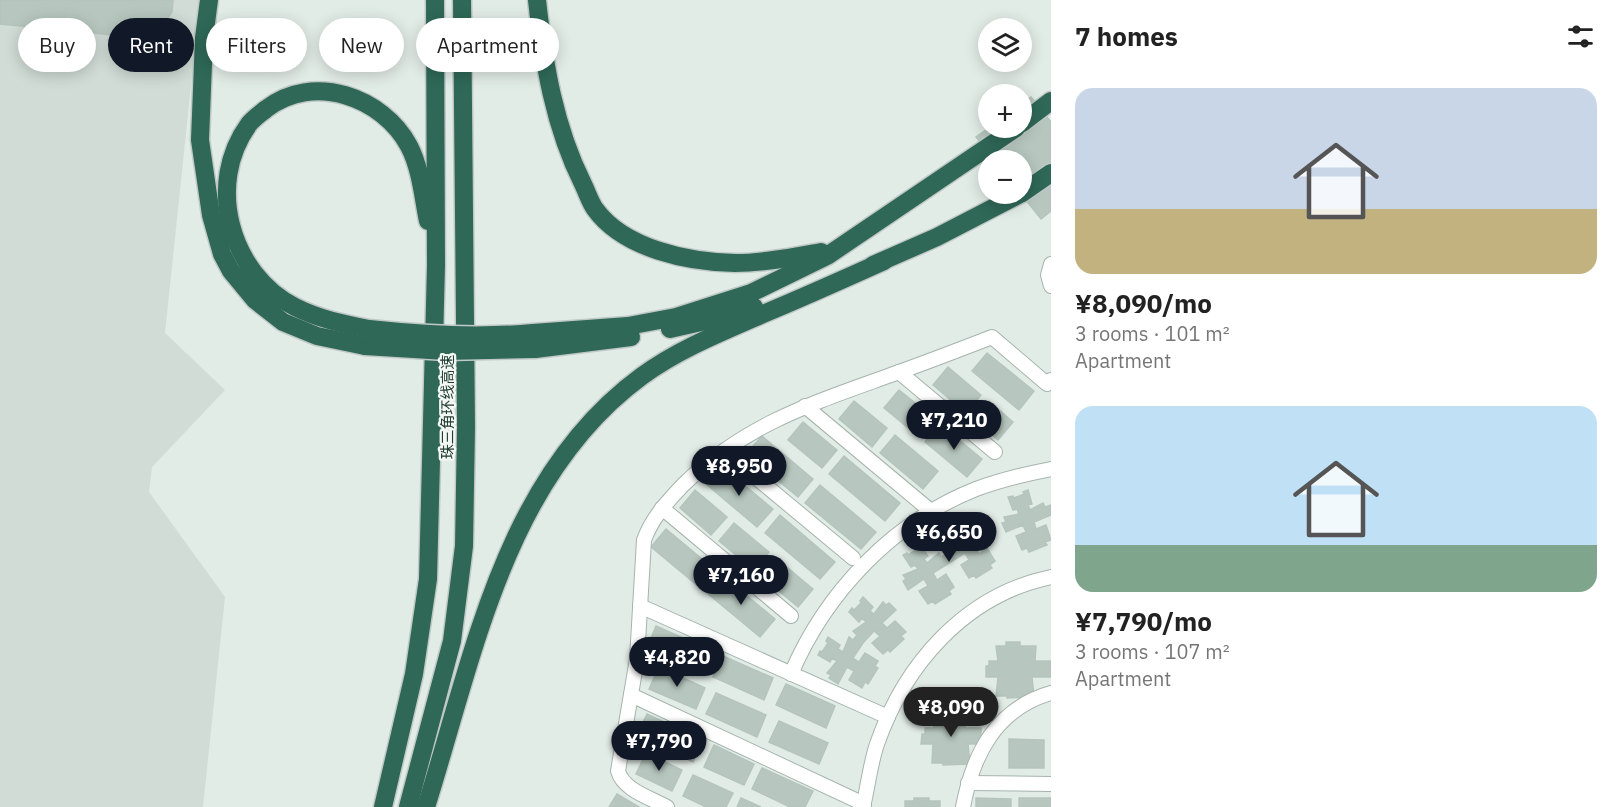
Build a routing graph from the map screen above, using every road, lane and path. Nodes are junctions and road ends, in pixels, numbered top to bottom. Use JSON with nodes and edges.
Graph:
{"nodes":[{"id":1,"x":209,"y":0,"type":"edge"},
{"id":2,"x":435,"y":0,"type":"edge"},
{"id":3,"x":462,"y":0,"type":"edge"},
{"id":4,"x":537,"y":0,"type":"edge"},
{"id":5,"x":1051,"y":101,"type":"edge"},
{"id":6,"x":1032,"y":115,"type":"edge"},
{"id":7,"x":1001,"y":138,"type":"edge"},
{"id":8,"x":1051,"y":173,"type":"edge"},
{"id":9,"x":1032,"y":186,"type":"edge"},
{"id":10,"x":1000,"y":204,"type":"edge"},
{"id":11,"x":837,"y":249,"type":"junction"},
{"id":12,"x":884,"y":261,"type":"junction"},
{"id":13,"x":1051,"y":264,"type":"edge"},
{"id":14,"x":436,"y":265,"type":"junction"},
{"id":15,"x":1051,"y":286,"type":"edge"},
{"id":16,"x":367,"y":338,"type":"junction"},
{"id":17,"x":534,"y":341,"type":"junction"},
{"id":18,"x":899,"y":372,"type":"junction"},
{"id":19,"x":1051,"y":380,"type":"edge"},
{"id":20,"x":805,"y":406,"type":"junction"},
{"id":21,"x":724,"y":451,"type":"junction"},
{"id":22,"x":995,"y":452,"type":"dead end"},
{"id":23,"x":1051,"y":469,"type":"edge"},
{"id":24,"x":662,"y":508,"type":"junction"},
{"id":25,"x":932,"y":512,"type":"junction"},
{"id":26,"x":853,"y":558,"type":"dead end"},
{"id":27,"x":1051,"y":577,"type":"edge"},
{"id":28,"x":640,"y":606,"type":"junction"},
{"id":29,"x":791,"y":616,"type":"dead end"},
{"id":30,"x":791,"y":674,"type":"junction"},
{"id":31,"x":1051,"y":693,"type":"edge"},
{"id":32,"x":631,"y":695,"type":"junction"},
{"id":33,"x":888,"y":717,"type":"junction"},
{"id":34,"x":968,"y":783,"type":"junction"},
{"id":35,"x":1051,"y":784,"type":"edge"},
{"id":36,"x":863,"y":806,"type":"edge"},
{"id":37,"x":383,"y":807,"type":"edge"},
{"id":38,"x":408,"y":807,"type":"edge"},
{"id":39,"x":426,"y":807,"type":"edge"},
{"id":40,"x":668,"y":807,"type":"edge"},
{"id":41,"x":963,"y":807,"type":"edge"}],
"edges":[{"from":1,"to":16,"type":"highway"},
{"from":2,"to":14,"type":"highway","name":"珠三角环线高速"},
{"from":3,"to":38,"type":"highway","name":"珠三角环线高速"},
{"from":4,"to":11,"type":"highway"},
{"from":5,"to":6,"type":"highway"},
{"from":7,"to":11,"type":"highway"},
{"from":8,"to":9,"type":"highway"},
{"from":10,"to":12,"type":"highway"},
{"from":11,"to":17,"type":"highway"},
{"from":12,"to":17,"type":"highway"},
{"from":12,"to":39,"type":"highway"},
{"from":13,"to":15,"type":"street"},
{"from":14,"to":16,"type":"highway"},
{"from":14,"to":37,"type":"highway","name":"珠三角环线高速"},
{"from":16,"to":17,"type":"highway","bridge":true},
{"from":18,"to":19,"type":"street"},
{"from":18,"to":20,"type":"street"},
{"from":18,"to":22,"type":"street"},
{"from":20,"to":21,"type":"street"},
{"from":20,"to":25,"type":"street"},
{"from":21,"to":24,"type":"street"},
{"from":21,"to":26,"type":"street"},
{"from":23,"to":25,"type":"street"},
{"from":24,"to":28,"type":"street"},
{"from":24,"to":29,"type":"street"},
{"from":25,"to":30,"type":"street"},
{"from":27,"to":33,"type":"street"},
{"from":28,"to":30,"type":"street"},
{"from":28,"to":32,"type":"street"},
{"from":30,"to":33,"type":"street"},
{"from":31,"to":34,"type":"street"},
{"from":32,"to":36,"type":"street"},
{"from":32,"to":40,"type":"street"},
{"from":33,"to":36,"type":"street"},
{"from":34,"to":35,"type":"street"},
{"from":34,"to":41,"type":"street"}]}
